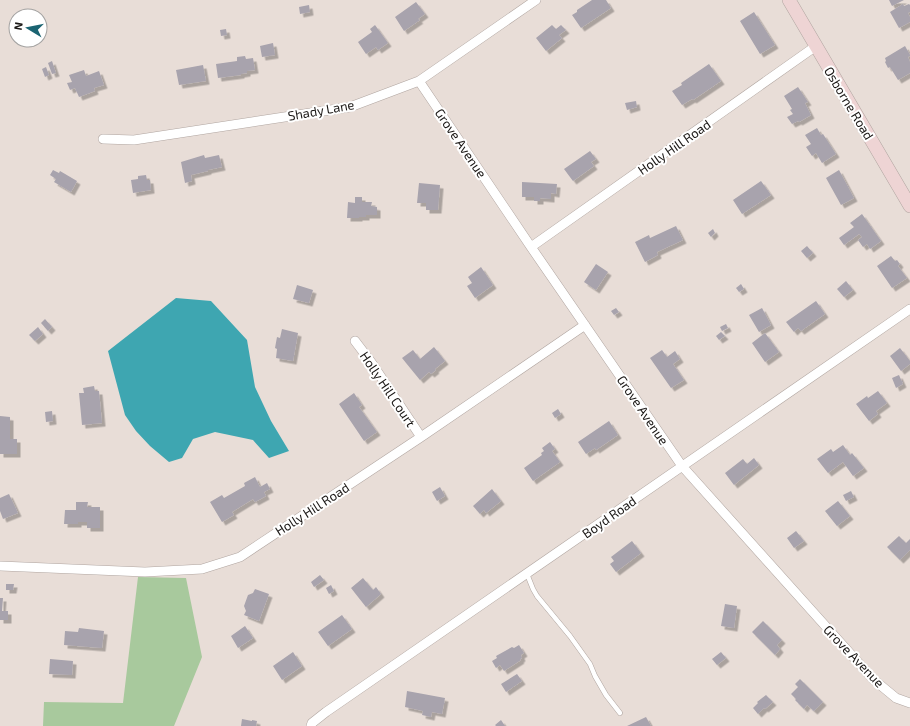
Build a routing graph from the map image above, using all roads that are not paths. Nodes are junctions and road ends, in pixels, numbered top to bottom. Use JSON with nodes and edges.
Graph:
{"nodes":[{"id":1,"x":536,"y":0,"type":"edge"},
{"id":2,"x":788,"y":0,"type":"edge"},
{"id":3,"x":816,"y":46,"type":"junction"},
{"id":4,"x":419,"y":80,"type":"junction"},
{"id":5,"x":103,"y":139,"type":"dead end"},
{"id":6,"x":910,"y":206,"type":"edge"},
{"id":7,"x":532,"y":247,"type":"junction"},
{"id":8,"x":910,"y":309,"type":"edge"},
{"id":9,"x":585,"y":324,"type":"junction"},
{"id":10,"x":354,"y":341,"type":"dead end"},
{"id":11,"x":421,"y":437,"type":"junction"},
{"id":12,"x":682,"y":466,"type":"junction"},
{"id":13,"x":0,"y":566,"type":"edge"},
{"id":14,"x":527,"y":574,"type":"junction"},
{"id":15,"x":910,"y":703,"type":"edge"},
{"id":16,"x":620,"y":713,"type":"dead end"},
{"id":17,"x":310,"y":726,"type":"edge"}],
"edges":[{"from":1,"to":4,"type":"street","name":"Shady Lane"},
{"from":2,"to":3,"type":"street","name":"Osborne Road"},
{"from":3,"to":6,"type":"street","name":"Osborne Road"},
{"from":3,"to":7,"type":"street","name":"Holly Hill Road"},
{"from":4,"to":5,"type":"street","name":"Shady Lane"},
{"from":4,"to":7,"type":"street","name":"Grove Avenue"},
{"from":7,"to":9,"type":"street","name":"Grove Avenue"},
{"from":8,"to":12,"type":"street","name":"Boyd Road"},
{"from":9,"to":11,"type":"street","name":"Holly Hill Road"},
{"from":9,"to":12,"type":"street","name":"Grove Avenue"},
{"from":10,"to":11,"type":"street","name":"Holly Hill Court"},
{"from":11,"to":13,"type":"street","name":"Holly Hill Road"},
{"from":12,"to":14,"type":"street","name":"Boyd Road"},
{"from":12,"to":15,"type":"street","name":"Grove Avenue"},
{"from":14,"to":16,"type":"lane"},
{"from":14,"to":17,"type":"street","name":"Boyd Road"}]}
